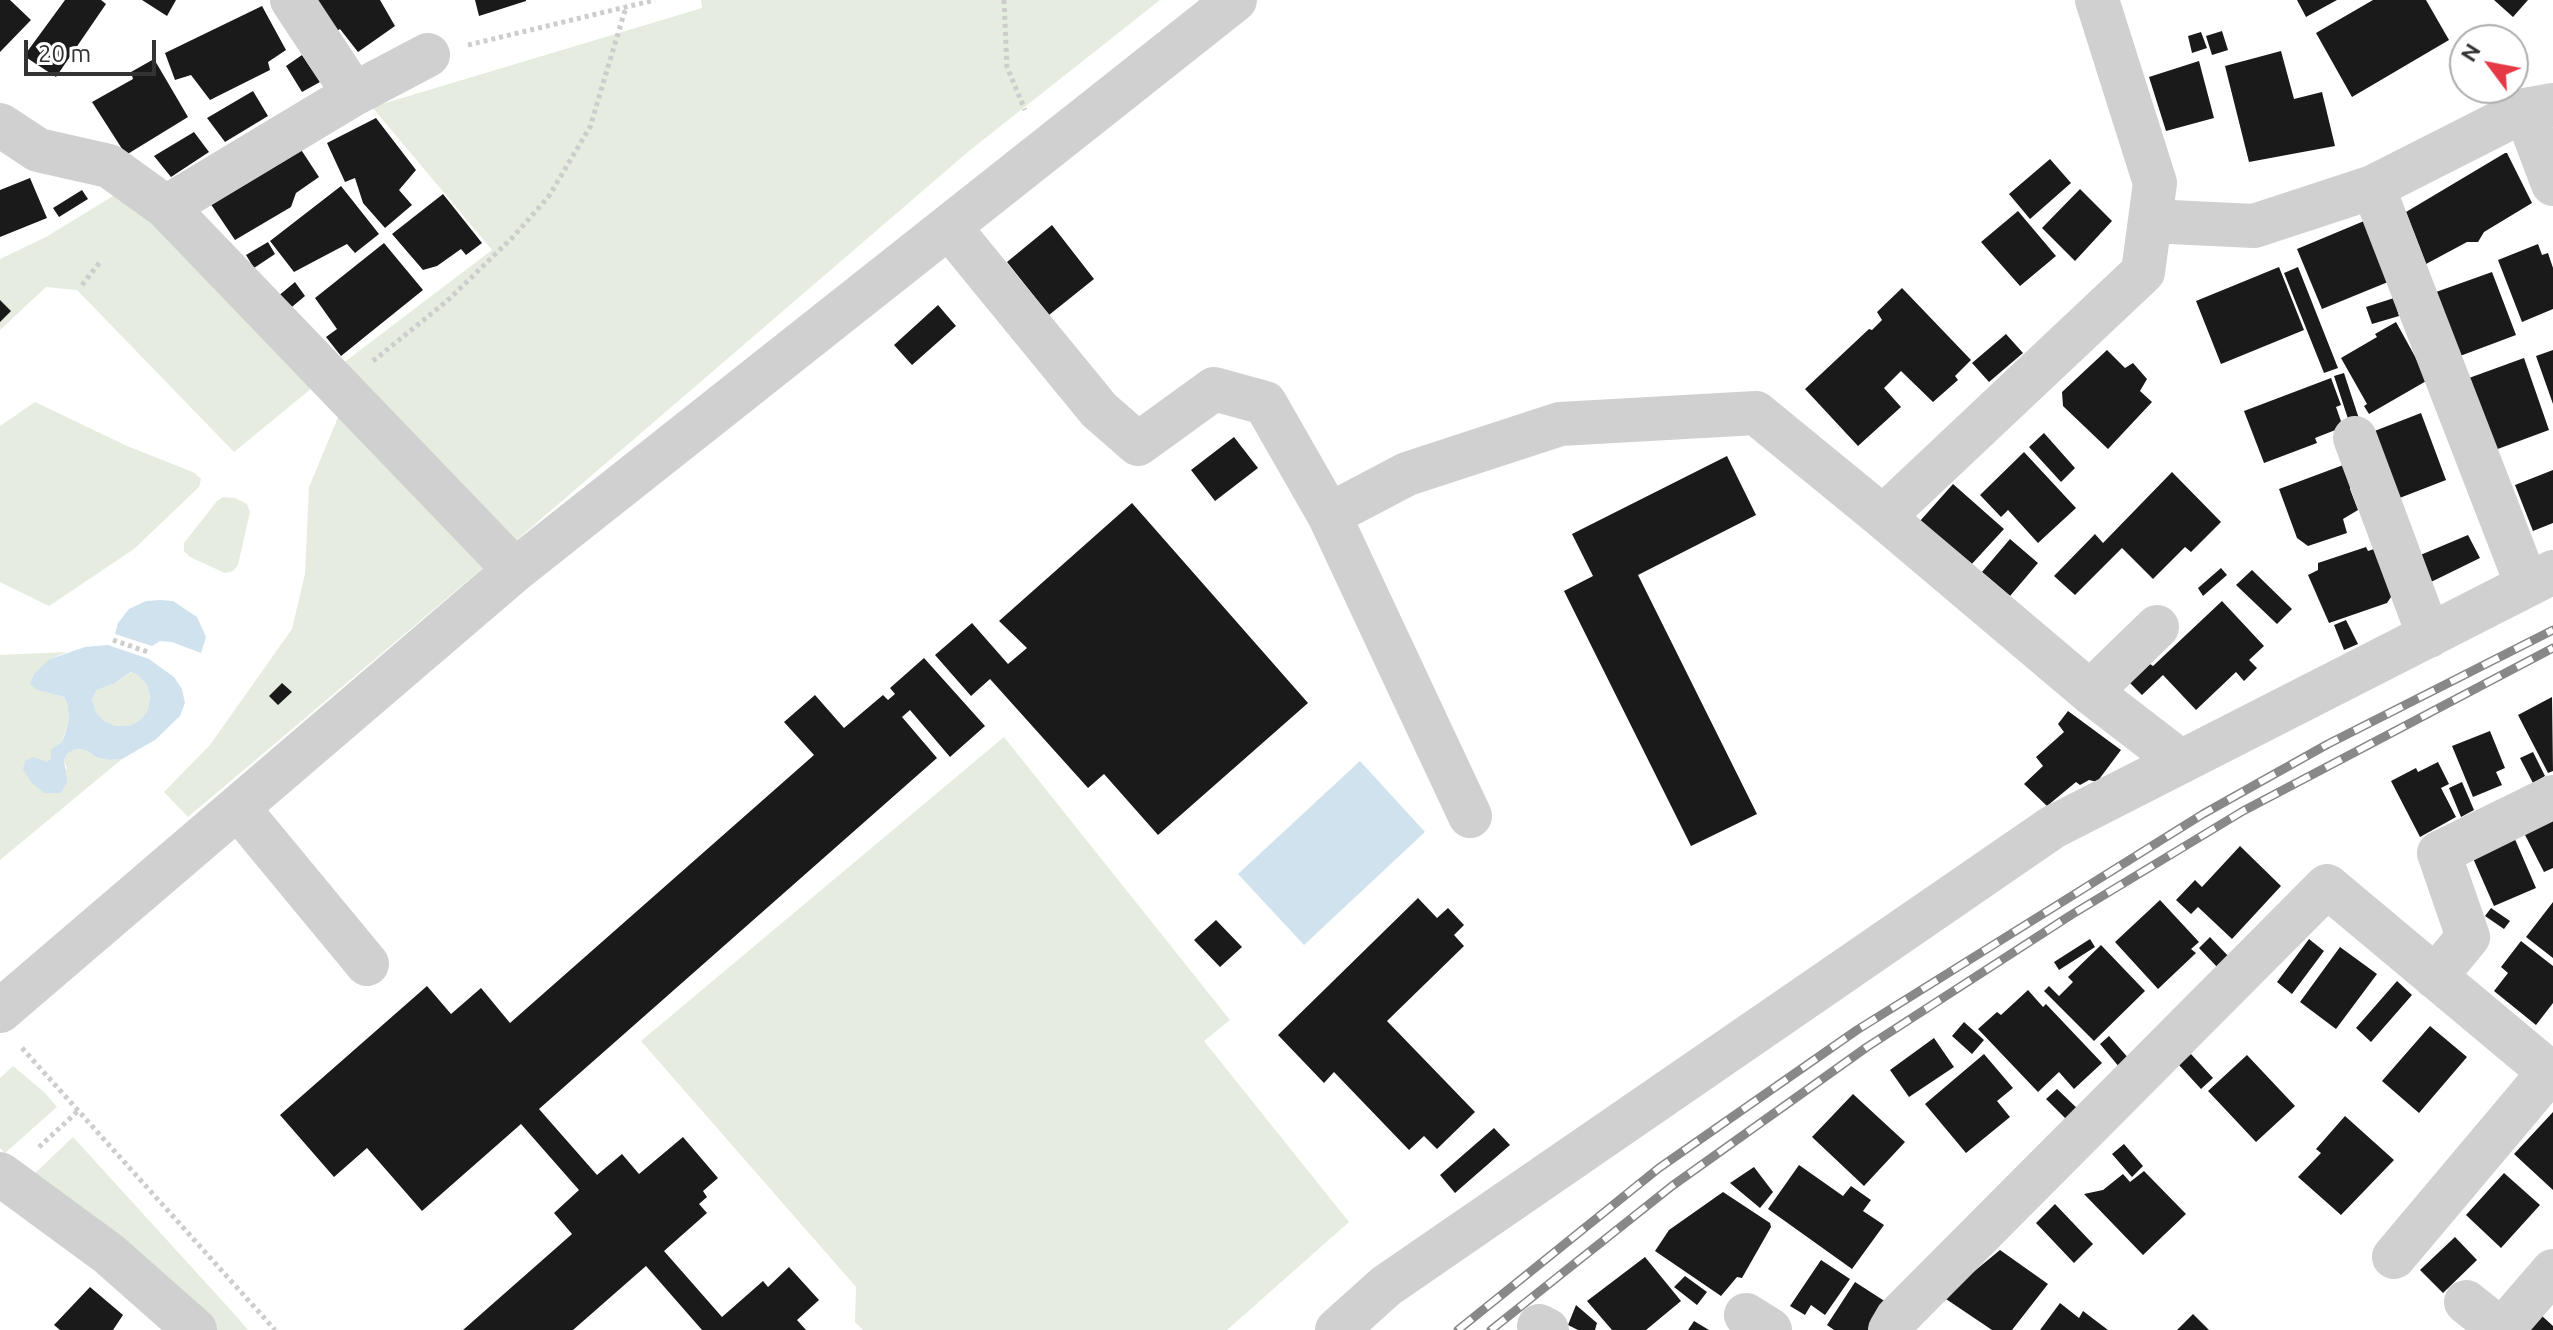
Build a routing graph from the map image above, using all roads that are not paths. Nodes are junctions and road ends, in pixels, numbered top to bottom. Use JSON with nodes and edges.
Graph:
{"nodes":[{"id":1,"x":292,"y":0,"type":"edge"},
{"id":2,"x":1235,"y":0,"type":"edge"},
{"id":3,"x":2097,"y":0,"type":"edge"},
{"id":4,"x":428,"y":55,"type":"road end"},
{"id":5,"x":354,"y":94,"type":"junction"},
{"id":6,"x":2539,"y":108,"type":"edge"},
{"id":7,"x":0,"y":125,"type":"edge"},
{"id":8,"x":19,"y":158,"type":"edge"},
{"id":9,"x":2553,"y":184,"type":"edge"},
{"id":10,"x":2373,"y":187,"type":"junction"},
{"id":11,"x":166,"y":207,"type":"junction"},
{"id":12,"x":2150,"y":221,"type":"junction"},
{"id":13,"x":949,"y":227,"type":"junction"},
{"id":14,"x":2355,"y":438,"type":"dead end"},
{"id":15,"x":1329,"y":515,"type":"junction"},
{"id":16,"x":1883,"y":517,"type":"junction"},
{"id":17,"x":515,"y":570,"type":"junction"},
{"id":18,"x":2540,"y":579,"type":"edge"},
{"id":19,"x":2157,"y":627,"type":"dead end"},
{"id":20,"x":2429,"y":636,"type":"junction"},
{"id":21,"x":2090,"y":692,"type":"junction"},
{"id":22,"x":2181,"y":762,"type":"junction"},
{"id":23,"x":2553,"y":797,"type":"edge"},
{"id":24,"x":238,"y":808,"type":"junction"},
{"id":25,"x":1470,"y":816,"type":"dead end"},
{"id":26,"x":367,"y":964,"type":"dead end"},
{"id":27,"x":2435,"y":977,"type":"junction"},
{"id":28,"x":10,"y":1028,"type":"edge"},
{"id":29,"x":2552,"y":1071,"type":"edge"},
{"id":30,"x":3,"y":1175,"type":"edge"},
{"id":31,"x":2394,"y":1257,"type":"dead end"},
{"id":32,"x":2553,"y":1271,"type":"edge"},
{"id":33,"x":2466,"y":1302,"type":"dead end"},
{"id":34,"x":195,"y":1330,"type":"edge"},
{"id":35,"x":1337,"y":1330,"type":"edge"},
{"id":36,"x":1890,"y":1330,"type":"edge"},
{"id":37,"x":2502,"y":1330,"type":"edge"}],
"edges":[{"from":1,"to":5,"type":"street"},
{"from":2,"to":13,"type":"street"},
{"from":3,"to":12,"type":"street"},
{"from":4,"to":5,"type":"street"},
{"from":5,"to":11,"type":"street"},
{"from":6,"to":9,"type":"street"},
{"from":6,"to":10,"type":"street"},
{"from":7,"to":8,"type":"street"},
{"from":8,"to":11,"type":"street"},
{"from":10,"to":12,"type":"street"},
{"from":10,"to":18,"type":"street"},
{"from":11,"to":17,"type":"street"},
{"from":12,"to":16,"type":"street"},
{"from":13,"to":15,"type":"street"},
{"from":13,"to":17,"type":"street"},
{"from":14,"to":20,"type":"street"},
{"from":15,"to":16,"type":"street"},
{"from":15,"to":25,"type":"street"},
{"from":16,"to":21,"type":"street"},
{"from":17,"to":24,"type":"street"},
{"from":18,"to":20,"type":"street"},
{"from":19,"to":21,"type":"street"},
{"from":20,"to":22,"type":"street"},
{"from":21,"to":22,"type":"street"},
{"from":22,"to":35,"type":"street"},
{"from":23,"to":27,"type":"street"},
{"from":24,"to":26,"type":"street"},
{"from":24,"to":28,"type":"street"},
{"from":27,"to":29,"type":"street"},
{"from":27,"to":36,"type":"street"},
{"from":29,"to":31,"type":"street"},
{"from":30,"to":34,"type":"street"},
{"from":32,"to":37,"type":"street"},
{"from":33,"to":37,"type":"street"}]}
